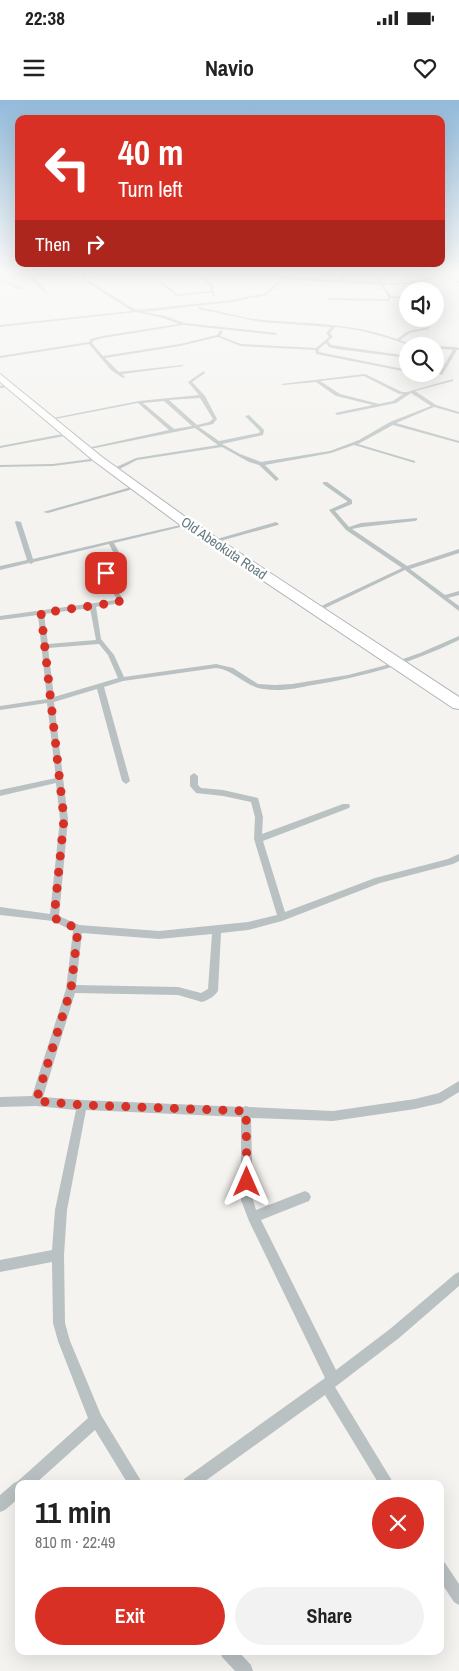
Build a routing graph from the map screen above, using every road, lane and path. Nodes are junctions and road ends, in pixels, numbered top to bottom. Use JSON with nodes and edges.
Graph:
{"nodes":[{"id":1,"x":88,"y":343,"type":"edge"},
{"id":2,"x":90,"y":343,"type":"edge"},
{"id":3,"x":187,"y":343,"type":"edge"},
{"id":4,"x":236,"y":343,"type":"edge"},
{"id":5,"x":325,"y":343,"type":"edge"},
{"id":6,"x":328,"y":343,"type":"edge"},
{"id":7,"x":444,"y":347,"type":"edge"},
{"id":8,"x":458,"y":348,"type":"edge"},
{"id":9,"x":317,"y":350,"type":"junction"},
{"id":10,"x":379,"y":353,"type":"junction"},
{"id":11,"x":399,"y":356,"type":"edge"},
{"id":12,"x":101,"y":357,"type":"junction"},
{"id":13,"x":0,"y":358,"type":"edge"},
{"id":14,"x":369,"y":363,"type":"junction"},
{"id":15,"x":182,"y":366,"type":"dead end"},
{"id":16,"x":444,"y":366,"type":"edge"},
{"id":17,"x":399,"y":368,"type":"edge"},
{"id":18,"x":204,"y":372,"type":"dead end"},
{"id":19,"x":120,"y":374,"type":"junction"},
{"id":20,"x":444,"y":377,"type":"edge"},
{"id":21,"x":124,"y":379,"type":"dead end"},
{"id":22,"x":316,"y":380,"type":"junction"},
{"id":23,"x":452,"y":380,"type":"junction"},
{"id":24,"x":3,"y":383,"type":"edge"},
{"id":25,"x":282,"y":384,"type":"dead end"},
{"id":26,"x":459,"y":384,"type":"edge"},
{"id":27,"x":410,"y":392,"type":"junction"},
{"id":28,"x":203,"y":396,"type":"junction"},
{"id":29,"x":166,"y":400,"type":"junction"},
{"id":30,"x":138,"y":402,"type":"junction"},
{"id":31,"x":382,"y":406,"type":"junction"},
{"id":32,"x":434,"y":406,"type":"junction"},
{"id":33,"x":459,"y":413,"type":"edge"},
{"id":34,"x":337,"y":414,"type":"dead end"},
{"id":35,"x":248,"y":416,"type":"dead end"},
{"id":36,"x":50,"y":419,"type":"junction"},
{"id":37,"x":392,"y":423,"type":"junction"},
{"id":38,"x":199,"y":427,"type":"junction"},
{"id":39,"x":174,"y":431,"type":"junction"},
{"id":40,"x":68,"y":434,"type":"junction"},
{"id":41,"x":459,"y":442,"type":"edge"},
{"id":42,"x":219,"y":444,"type":"junction"},
{"id":43,"x":354,"y":444,"type":"junction"},
{"id":44,"x":0,"y":447,"type":"edge"},
{"id":45,"x":87,"y":450,"type":"junction"},
{"id":46,"x":98,"y":459,"type":"junction"},
{"id":47,"x":413,"y":462,"type":"dead end"},
{"id":48,"x":261,"y":464,"type":"junction"},
{"id":49,"x":0,"y":466,"type":"edge"},
{"id":50,"x":114,"y":470,"type":"junction"},
{"id":51,"x":276,"y":479,"type":"dead end"},
{"id":52,"x":325,"y":483,"type":"dead end"},
{"id":53,"x":138,"y":487,"type":"junction"},
{"id":54,"x":46,"y":512,"type":"dead end"},
{"id":55,"x":415,"y":519,"type":"dead end"},
{"id":56,"x":18,"y":522,"type":"dead end"},
{"id":57,"x":187,"y":524,"type":"junction"},
{"id":58,"x":276,"y":524,"type":"dead end"},
{"id":59,"x":348,"y":530,"type":"junction"},
{"id":60,"x":213,"y":541,"type":"junction"},
{"id":61,"x":111,"y":542,"type":"junction"},
{"id":62,"x":459,"y":551,"type":"edge"},
{"id":63,"x":31,"y":562,"type":"junction"},
{"id":64,"x":0,"y":568,"type":"edge"},
{"id":65,"x":406,"y":568,"type":"junction"},
{"id":66,"x":459,"y":593,"type":"edge"},
{"id":67,"x":444,"y":597,"type":"junction"},
{"id":68,"x":94,"y":606,"type":"junction"},
{"id":69,"x":459,"y":608,"type":"edge"},
{"id":70,"x":317,"y":610,"type":"junction"},
{"id":71,"x":41,"y":613,"type":"junction"},
{"id":72,"x":0,"y":618,"type":"edge"},
{"id":73,"x":459,"y":638,"type":"edge"},
{"id":74,"x":101,"y":642,"type":"junction"},
{"id":75,"x":46,"y":646,"type":"junction"},
{"id":76,"x":399,"y":664,"type":"junction"},
{"id":77,"x":122,"y":679,"type":"junction"},
{"id":78,"x":100,"y":686,"type":"junction"},
{"id":79,"x":52,"y":700,"type":"junction"},
{"id":80,"x":459,"y":704,"type":"edge"},
{"id":81,"x":0,"y":708,"type":"edge"},
{"id":82,"x":194,"y":776,"type":"dead end"},
{"id":83,"x":58,"y":780,"type":"junction"},
{"id":84,"x":126,"y":781,"type":"dead end"},
{"id":85,"x":0,"y":793,"type":"edge"},
{"id":86,"x":346,"y":806,"type":"dead end"},
{"id":87,"x":258,"y":839,"type":"junction"},
{"id":88,"x":459,"y":857,"type":"edge"},
{"id":89,"x":450,"y":862,"type":"junction"},
{"id":90,"x":459,"y":869,"type":"edge"},
{"id":91,"x":0,"y":911,"type":"edge"},
{"id":92,"x":282,"y":917,"type":"junction"},
{"id":93,"x":54,"y":918,"type":"junction"},
{"id":94,"x":78,"y":929,"type":"junction"},
{"id":95,"x":217,"y":930,"type":"junction"},
{"id":96,"x":71,"y":989,"type":"junction"},
{"id":97,"x":459,"y":1086,"type":"edge"},
{"id":98,"x":36,"y":1101,"type":"junction"},
{"id":99,"x":0,"y":1102,"type":"edge"},
{"id":100,"x":82,"y":1105,"type":"junction"},
{"id":101,"x":246,"y":1111,"type":"junction"},
{"id":102,"x":306,"y":1197,"type":"dead end"},
{"id":103,"x":253,"y":1217,"type":"junction"},
{"id":104,"x":58,"y":1255,"type":"junction"},
{"id":105,"x":0,"y":1266,"type":"edge"},
{"id":106,"x":459,"y":1278,"type":"edge"},
{"id":107,"x":330,"y":1382,"type":"junction"},
{"id":108,"x":96,"y":1420,"type":"junction"},
{"id":109,"x":28,"y":1480,"type":"edge"},
{"id":110,"x":134,"y":1480,"type":"edge"},
{"id":111,"x":195,"y":1480,"type":"edge"},
{"id":112,"x":385,"y":1480,"type":"edge"},
{"id":113,"x":15,"y":1492,"type":"edge"},
{"id":114,"x":0,"y":1505,"type":"edge"},
{"id":115,"x":444,"y":1574,"type":"edge"},
{"id":116,"x":459,"y":1597,"type":"edge"},
{"id":117,"x":231,"y":1655,"type":"edge"},
{"id":118,"x":245,"y":1671,"type":"edge"}],
"edges":[{"from":1,"to":13,"type":"street"},
{"from":2,"to":12,"type":"street"},
{"from":3,"to":12,"type":"street"},
{"from":4,"to":9,"type":"street"},
{"from":5,"to":9,"type":"street"},
{"from":6,"to":10,"type":"street"},
{"from":7,"to":8,"type":"street"},
{"from":8,"to":16,"type":"street"},
{"from":9,"to":14,"type":"street"},
{"from":10,"to":11,"type":"street"},
{"from":10,"to":14,"type":"street"},
{"from":12,"to":19,"type":"street"},
{"from":14,"to":17,"type":"street"},
{"from":15,"to":19,"type":"street"},
{"from":18,"to":28,"type":"street"},
{"from":19,"to":21,"type":"street"},
{"from":20,"to":23,"type":"street"},
{"from":22,"to":25,"type":"street"},
{"from":22,"to":27,"type":"street"},
{"from":22,"to":31,"type":"street"},
{"from":23,"to":26,"type":"street"},
{"from":23,"to":27,"type":"street"},
{"from":24,"to":36,"type":"highway","name":"Old Abeokuta Road"},
{"from":27,"to":31,"type":"street"},
{"from":27,"to":32,"type":"street"},
{"from":28,"to":29,"type":"street"},
{"from":28,"to":38,"type":"street"},
{"from":29,"to":30,"type":"street"},
{"from":29,"to":38,"type":"street"},
{"from":30,"to":36,"type":"street"},
{"from":30,"to":39,"type":"street"},
{"from":31,"to":34,"type":"street"},
{"from":32,"to":33,"type":"street"},
{"from":32,"to":37,"type":"street"},
{"from":35,"to":42,"type":"street"},
{"from":36,"to":40,"type":"highway","name":"Old Abeokuta Road"},
{"from":37,"to":41,"type":"street"},
{"from":37,"to":43,"type":"street"},
{"from":38,"to":39,"type":"street"},
{"from":38,"to":42,"type":"street"},
{"from":39,"to":45,"type":"street"},
{"from":40,"to":44,"type":"street"},
{"from":40,"to":45,"type":"highway","name":"Old Abeokuta Road"},
{"from":42,"to":48,"type":"street"},
{"from":42,"to":50,"type":"street"},
{"from":43,"to":47,"type":"street"},
{"from":43,"to":48,"type":"street"},
{"from":45,"to":46,"type":"highway","name":"Old Abeokuta Road"},
{"from":46,"to":49,"type":"street"},
{"from":46,"to":50,"type":"highway","name":"Old Abeokuta Road"},
{"from":48,"to":51,"type":"street"},
{"from":50,"to":53,"type":"highway","name":"Old Abeokuta Road"},
{"from":52,"to":59,"type":"street"},
{"from":53,"to":54,"type":"street"},
{"from":53,"to":57,"type":"highway","name":"Old Abeokuta Road"},
{"from":55,"to":59,"type":"street"},
{"from":56,"to":63,"type":"street"},
{"from":57,"to":60,"type":"highway","name":"Old Abeokuta Road"},
{"from":57,"to":61,"type":"street"},
{"from":58,"to":60,"type":"street"},
{"from":59,"to":65,"type":"street"},
{"from":60,"to":70,"type":"highway","name":"Old Abeokuta Road"},
{"from":61,"to":63,"type":"street"},
{"from":61,"to":68,"type":"street"},
{"from":62,"to":65,"type":"street"},
{"from":63,"to":64,"type":"street"},
{"from":65,"to":67,"type":"street"},
{"from":65,"to":70,"type":"street"},
{"from":66,"to":67,"type":"street"},
{"from":67,"to":69,"type":"street"},
{"from":68,"to":71,"type":"street"},
{"from":68,"to":74,"type":"street"},
{"from":70,"to":76,"type":"highway","name":"Old Abeokuta Road"},
{"from":71,"to":72,"type":"street"},
{"from":71,"to":75,"type":"street"},
{"from":73,"to":76,"type":"street"},
{"from":74,"to":75,"type":"street"},
{"from":74,"to":77,"type":"street"},
{"from":75,"to":79,"type":"street"},
{"from":76,"to":77,"type":"street"},
{"from":76,"to":80,"type":"highway","name":"Old Abeokuta Road"},
{"from":77,"to":78,"type":"street"},
{"from":78,"to":79,"type":"street"},
{"from":78,"to":84,"type":"street"},
{"from":79,"to":81,"type":"street"},
{"from":79,"to":83,"type":"street"},
{"from":82,"to":87,"type":"street"},
{"from":83,"to":85,"type":"street"},
{"from":83,"to":93,"type":"street"},
{"from":86,"to":87,"type":"street"},
{"from":87,"to":92,"type":"street"},
{"from":88,"to":89,"type":"street"},
{"from":89,"to":90,"type":"street"},
{"from":89,"to":92,"type":"street"},
{"from":91,"to":93,"type":"street"},
{"from":92,"to":95,"type":"street"},
{"from":93,"to":94,"type":"street"},
{"from":94,"to":95,"type":"street"},
{"from":94,"to":96,"type":"street"},
{"from":95,"to":96,"type":"street"},
{"from":96,"to":98,"type":"street"},
{"from":97,"to":101,"type":"street"},
{"from":98,"to":99,"type":"street"},
{"from":98,"to":100,"type":"street"},
{"from":100,"to":101,"type":"street"},
{"from":100,"to":104,"type":"street"},
{"from":101,"to":103,"type":"street"},
{"from":102,"to":103,"type":"street"},
{"from":103,"to":107,"type":"street"},
{"from":104,"to":105,"type":"street"},
{"from":104,"to":108,"type":"street"},
{"from":106,"to":107,"type":"street"},
{"from":107,"to":111,"type":"street"},
{"from":107,"to":112,"type":"street"},
{"from":108,"to":109,"type":"street"},
{"from":108,"to":110,"type":"street"},
{"from":113,"to":114,"type":"street"},
{"from":115,"to":116,"type":"street"},
{"from":117,"to":118,"type":"street"}]}
